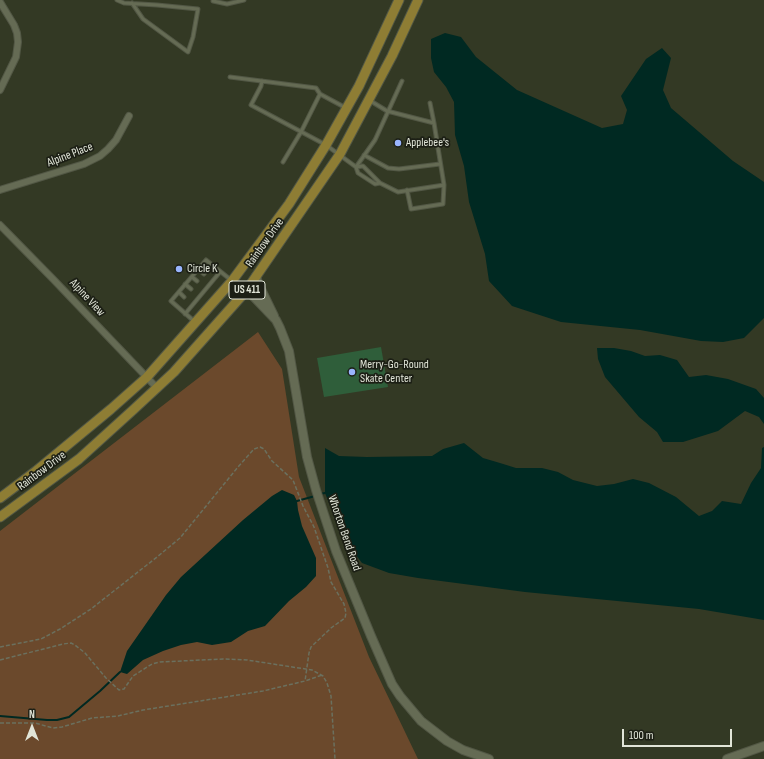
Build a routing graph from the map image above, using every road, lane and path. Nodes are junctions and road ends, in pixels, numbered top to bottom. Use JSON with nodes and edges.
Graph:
{"nodes":[{"id":1,"x":117,"y":0,"type":"edge"},
{"id":2,"x":244,"y":0,"type":"edge"},
{"id":3,"x":399,"y":0,"type":"edge"},
{"id":4,"x":418,"y":0,"type":"edge"},
{"id":5,"x":213,"y":1,"type":"edge"},
{"id":6,"x":0,"y":2,"type":"edge"},
{"id":7,"x":132,"y":3,"type":"junction"},
{"id":8,"x":230,"y":77,"type":"dead end"},
{"id":9,"x":262,"y":81,"type":"junction"},
{"id":10,"x":402,"y":81,"type":"dead end"},
{"id":11,"x":0,"y":90,"type":"edge"},
{"id":12,"x":320,"y":94,"type":"junction"},
{"id":13,"x":369,"y":100,"type":"junction"},
{"id":14,"x":430,"y":103,"type":"dead end"},
{"id":15,"x":347,"y":108,"type":"junction"},
{"id":16,"x":387,"y":111,"type":"junction"},
{"id":17,"x":129,"y":116,"type":"dead end"},
{"id":18,"x":434,"y":123,"type":"junction"},
{"id":19,"x":301,"y":132,"type":"junction"},
{"id":20,"x":326,"y":144,"type":"junction"},
{"id":21,"x":340,"y":154,"type":"junction"},
{"id":22,"x":364,"y":155,"type":"junction"},
{"id":23,"x":283,"y":162,"type":"dead end"},
{"id":24,"x":440,"y":164,"type":"junction"},
{"id":25,"x":356,"y":167,"type":"junction"},
{"id":26,"x":380,"y":182,"type":"junction"},
{"id":27,"x":444,"y":185,"type":"junction"},
{"id":28,"x":0,"y":190,"type":"edge"},
{"id":29,"x":407,"y":190,"type":"junction"},
{"id":30,"x":0,"y":225,"type":"edge"},
{"id":31,"x":198,"y":269,"type":"junction"},
{"id":32,"x":220,"y":272,"type":"junction"},
{"id":33,"x":204,"y":274,"type":"dead end"},
{"id":34,"x":256,"y":276,"type":"junction"},
{"id":35,"x":192,"y":277,"type":"junction"},
{"id":36,"x":197,"y":281,"type":"dead end"},
{"id":37,"x":232,"y":281,"type":"junction"},
{"id":38,"x":185,"y":284,"type":"junction"},
{"id":39,"x":191,"y":289,"type":"dead end"},
{"id":40,"x":246,"y":290,"type":"junction"},
{"id":41,"x":178,"y":292,"type":"junction"},
{"id":42,"x":184,"y":297,"type":"dead end"},
{"id":43,"x":185,"y":314,"type":"junction"},
{"id":44,"x":276,"y":320,"type":"junction"},
{"id":45,"x":196,"y":323,"type":"junction"},
{"id":46,"x":147,"y":378,"type":"junction"},
{"id":47,"x":157,"y":388,"type":"junction"},
{"id":48,"x":0,"y":498,"type":"edge"},
{"id":49,"x":0,"y":518,"type":"edge"},
{"id":50,"x":0,"y":646,"type":"edge"},
{"id":51,"x":0,"y":660,"type":"edge"},
{"id":52,"x":307,"y":669,"type":"junction"},
{"id":53,"x":322,"y":676,"type":"junction"},
{"id":54,"x":306,"y":681,"type":"junction"},
{"id":55,"x":0,"y":723,"type":"edge"},
{"id":56,"x":764,"y":746,"type":"edge"},
{"id":57,"x":335,"y":759,"type":"edge"},
{"id":58,"x":489,"y":759,"type":"edge"},
{"id":59,"x":727,"y":759,"type":"edge"}],
"edges":[{"from":1,"to":7,"type":"lane"},
{"from":2,"to":5,"type":"lane"},
{"from":3,"to":15,"type":"main road","name":"Rainbow Drive","number":"US 411"},
{"from":4,"to":13,"type":"main road","name":"Rainbow Drive","number":"US 411"},
{"from":6,"to":11,"type":"street"},
{"from":7,"to":7,"type":"lane"},
{"from":8,"to":9,"type":"lane"},
{"from":9,"to":12,"type":"lane"},
{"from":9,"to":19,"type":"lane"},
{"from":10,"to":16,"type":"lane"},
{"from":12,"to":15,"type":"lane"},
{"from":12,"to":19,"type":"lane"},
{"from":13,"to":16,"type":"lane"},
{"from":13,"to":21,"type":"main road","name":"Rainbow Drive","number":"US 411"},
{"from":14,"to":18,"type":"lane"},
{"from":15,"to":20,"type":"main road","name":"Rainbow Drive","number":"US 411"},
{"from":16,"to":18,"type":"lane"},
{"from":16,"to":22,"type":"lane"},
{"from":17,"to":28,"type":"street","name":"Alpine Place"},
{"from":18,"to":24,"type":"lane"},
{"from":19,"to":20,"type":"lane"},
{"from":19,"to":23,"type":"lane"},
{"from":20,"to":21,"type":"lane"},
{"from":20,"to":37,"type":"main road","name":"Rainbow Drive","number":"US 411"},
{"from":21,"to":25,"type":"lane"},
{"from":21,"to":34,"type":"main road","name":"Rainbow Drive","number":"US 411"},
{"from":22,"to":24,"type":"lane"},
{"from":22,"to":25,"type":"lane"},
{"from":24,"to":27,"type":"lane"},
{"from":25,"to":26,"type":"lane"},
{"from":25,"to":26,"type":"lane"},
{"from":26,"to":29,"type":"lane"},
{"from":27,"to":29,"type":"lane"},
{"from":27,"to":29,"type":"lane"},
{"from":30,"to":46,"type":"street","name":"Alpine View"},
{"from":31,"to":32,"type":"lane"},
{"from":31,"to":33,"type":"lane"},
{"from":31,"to":35,"type":"lane"},
{"from":32,"to":37,"type":"lane"},
{"from":32,"to":43,"type":"lane"},
{"from":34,"to":40,"type":"main road","name":"Rainbow Drive","number":"US 411"},
{"from":34,"to":44,"type":"main road"},
{"from":35,"to":36,"type":"lane"},
{"from":35,"to":38,"type":"lane"},
{"from":37,"to":40,"type":"main road","name":"Whorton Bend Road"},
{"from":37,"to":45,"type":"main road","name":"Rainbow Drive","number":"US 411"},
{"from":38,"to":39,"type":"lane"},
{"from":38,"to":41,"type":"lane"},
{"from":40,"to":44,"type":"main road","name":"Whorton Bend Road"},
{"from":40,"to":47,"type":"main road","name":"Rainbow Drive","number":"US 411"},
{"from":41,"to":42,"type":"lane"},
{"from":41,"to":43,"type":"lane"},
{"from":43,"to":45,"type":"lane"},
{"from":44,"to":58,"type":"main road","name":"Whorton Bend Road"},
{"from":45,"to":46,"type":"main road","name":"Rainbow Drive","number":"US 411"},
{"from":46,"to":47,"type":"street","name":"Alpine View"},
{"from":46,"to":48,"type":"main road","name":"Rainbow Drive","number":"US 411"},
{"from":47,"to":49,"type":"main road","name":"Rainbow Drive","number":"US 411"},
{"from":50,"to":52,"type":"path"},
{"from":51,"to":52,"type":"path"},
{"from":52,"to":53,"type":"path"},
{"from":52,"to":54,"type":"path"},
{"from":53,"to":54,"type":"path"},
{"from":53,"to":57,"type":"path"},
{"from":54,"to":55,"type":"path"},
{"from":56,"to":59,"type":"main road"}]}
